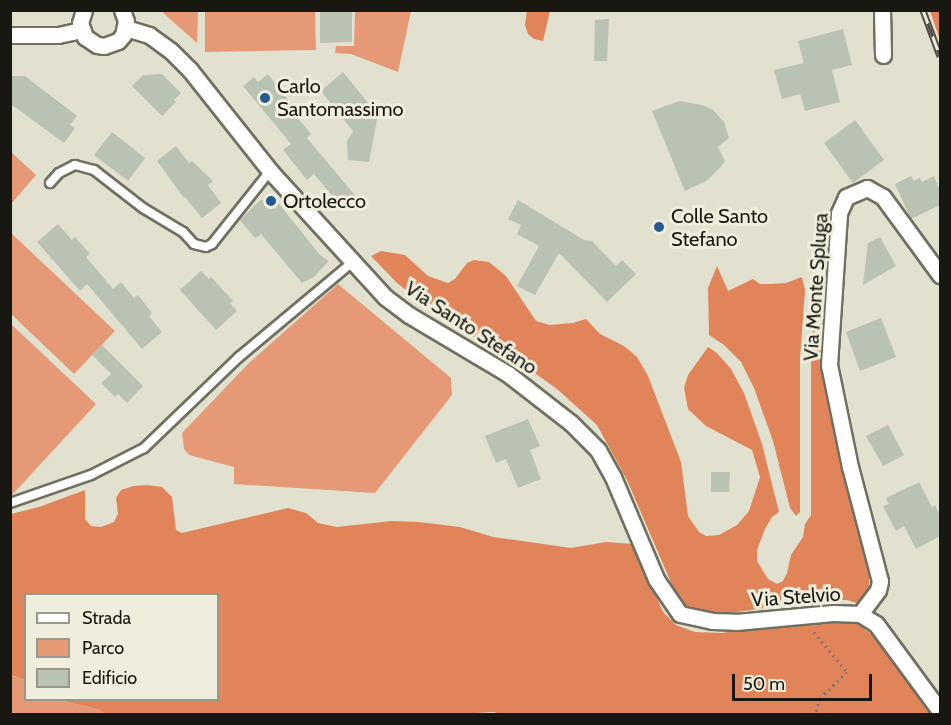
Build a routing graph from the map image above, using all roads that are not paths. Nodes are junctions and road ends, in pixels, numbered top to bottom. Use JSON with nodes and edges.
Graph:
{"nodes":[{"id":1,"x":84,"y":10,"type":"edge"},
{"id":2,"x":122,"y":10,"type":"edge"},
{"id":3,"x":882,"y":10,"type":"edge"},
{"id":4,"x":126,"y":28,"type":"junction"},
{"id":5,"x":82,"y":30,"type":"junction"},
{"id":6,"x":10,"y":35,"type":"edge"},
{"id":7,"x":883,"y":56,"type":"dead end"},
{"id":8,"x":270,"y":171,"type":"junction"},
{"id":9,"x":50,"y":183,"type":"dead end"},
{"id":10,"x":354,"y":261,"type":"junction"},
{"id":11,"x":940,"y":275,"type":"edge"},
{"id":12,"x":10,"y":502,"type":"edge"},
{"id":13,"x":680,"y":614,"type":"joint"},
{"id":14,"x":860,"y":615,"type":"junction"},
{"id":15,"x":940,"y":711,"type":"edge"}],
"edges":[{"from":1,"to":5,"type":"street"},
{"from":2,"to":4,"type":"street"},
{"from":3,"to":7,"type":"street"},
{"from":4,"to":5,"type":"street"},
{"from":4,"to":8,"type":"street","name":"Via Santo Stefano"},
{"from":5,"to":6,"type":"street"},
{"from":8,"to":9,"type":"lane"},
{"from":8,"to":10,"type":"street","name":"Via Santo Stefano"},
{"from":10,"to":12,"type":"lane"},
{"from":10,"to":13,"type":"street","name":"Via Santo Stefano"},
{"from":11,"to":14,"type":"street","name":"Via Monte Spluga"},
{"from":13,"to":14,"type":"street","name":"Via Stelvio"},
{"from":14,"to":15,"type":"street","name":"Via Stelvio"}]}
